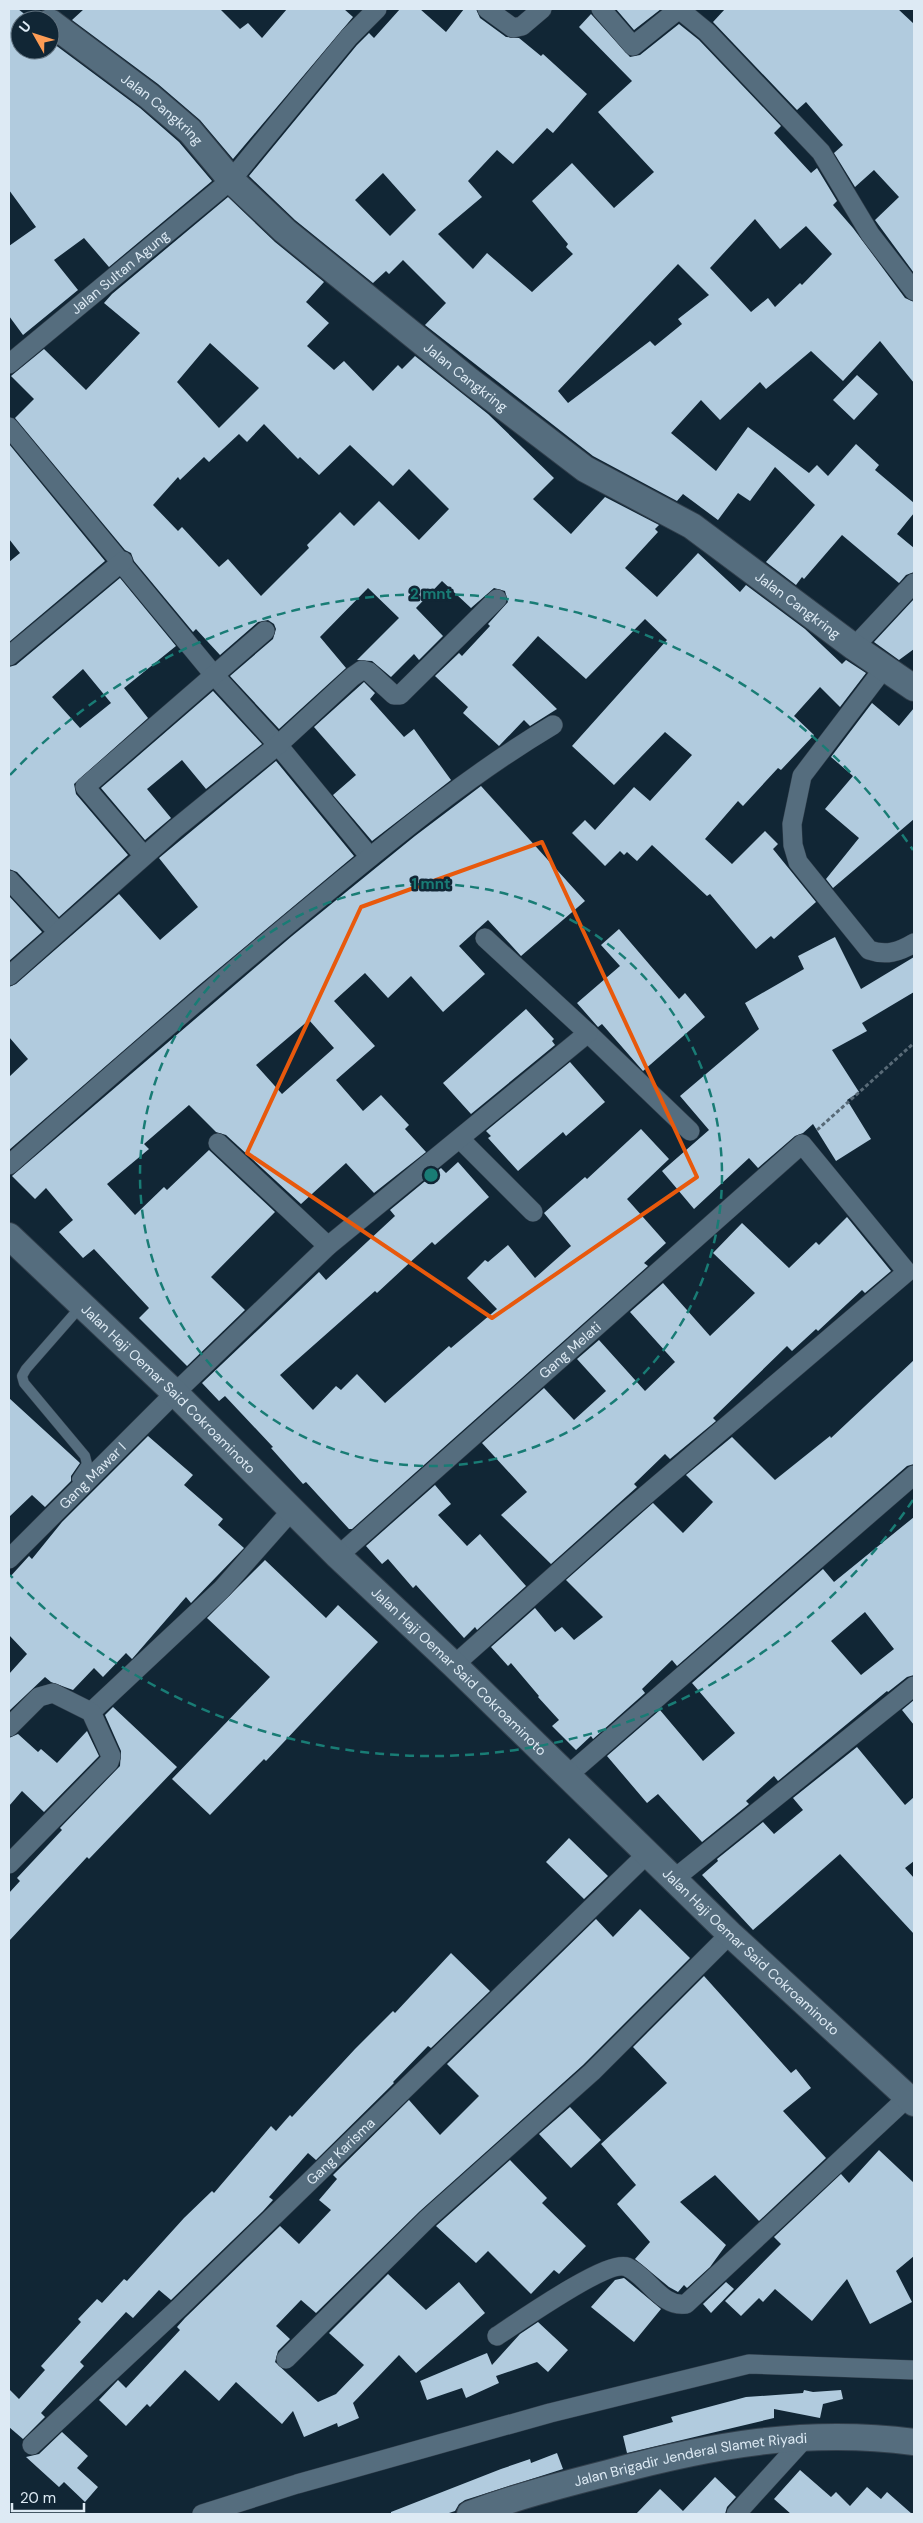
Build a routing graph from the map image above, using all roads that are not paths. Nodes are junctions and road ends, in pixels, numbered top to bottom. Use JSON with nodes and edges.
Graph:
{"nodes":[{"id":1,"x":377,"y":9,"type":"edge"},
{"id":2,"x":487,"y":9,"type":"edge"},
{"id":3,"x":542,"y":9,"type":"edge"},
{"id":4,"x":601,"y":9,"type":"edge"},
{"id":5,"x":60,"y":29,"type":"edge"},
{"id":6,"x":231,"y":180,"type":"junction"},
{"id":7,"x":914,"y":291,"type":"edge"},
{"id":8,"x":9,"y":364,"type":"edge"},
{"id":9,"x":9,"y":427,"type":"edge"},
{"id":10,"x":122,"y":561,"type":"junction"},
{"id":11,"x":914,"y":583,"type":"edge"},
{"id":12,"x":497,"y":599,"type":"dead end"},
{"id":13,"x":266,"y":631,"type":"dead end"},
{"id":14,"x":854,"y":647,"type":"junction"},
{"id":15,"x":9,"y":656,"type":"edge"},
{"id":16,"x":884,"y":668,"type":"junction"},
{"id":17,"x":214,"y":675,"type":"junction"},
{"id":18,"x":914,"y":688,"type":"edge"},
{"id":19,"x":553,"y":725,"type":"dead end"},
{"id":20,"x":278,"y":745,"type":"junction"},
{"id":21,"x":144,"y":856,"type":"junction"},
{"id":22,"x":370,"y":857,"type":"junction"},
{"id":23,"x":9,"y":880,"type":"edge"},
{"id":24,"x":58,"y":932,"type":"junction"},
{"id":25,"x":485,"y":938,"type":"dead end"},
{"id":26,"x":914,"y":943,"type":"edge"},
{"id":27,"x":9,"y":976,"type":"edge"},
{"id":28,"x":588,"y":1034,"type":"junction"},
{"id":29,"x":690,"y":1130,"type":"dead end"},
{"id":30,"x":460,"y":1139,"type":"junction"},
{"id":31,"x":218,"y":1143,"type":"dead end"},
{"id":32,"x":9,"y":1164,"type":"edge"},
{"id":33,"x":533,"y":1212,"type":"dead end"},
{"id":34,"x":9,"y":1236,"type":"edge"},
{"id":35,"x":328,"y":1246,"type":"junction"},
{"id":36,"x":82,"y":1304,"type":"junction"},
{"id":37,"x":175,"y":1393,"type":"junction"},
{"id":38,"x":914,"y":1475,"type":"edge"},
{"id":39,"x":292,"y":1510,"type":"junction"},
{"id":40,"x":9,"y":1547,"type":"edge"},
{"id":41,"x":338,"y":1556,"type":"junction"},
{"id":42,"x":9,"y":1559,"type":"edge"},
{"id":43,"x":454,"y":1665,"type":"junction"},
{"id":44,"x":914,"y":1686,"type":"edge"},
{"id":45,"x":91,"y":1712,"type":"junction"},
{"id":46,"x":9,"y":1727,"type":"edge"},
{"id":47,"x":567,"y":1776,"type":"junction"},
{"id":48,"x":647,"y":1854,"type":"junction"},
{"id":49,"x":9,"y":1864,"type":"edge"},
{"id":50,"x":674,"y":1879,"type":"junction"},
{"id":51,"x":730,"y":1934,"type":"junction"},
{"id":52,"x":911,"y":2100,"type":"edge"},
{"id":53,"x":498,"y":2336,"type":"dead end"},
{"id":54,"x":286,"y":2359,"type":"dead end"},
{"id":55,"x":914,"y":2370,"type":"edge"},
{"id":56,"x":806,"y":2436,"type":"junction"},
{"id":57,"x":914,"y":2442,"type":"edge"},
{"id":58,"x":32,"y":2445,"type":"dead end"},
{"id":59,"x":202,"y":2514,"type":"edge"},
{"id":60,"x":470,"y":2514,"type":"edge"},
{"id":61,"x":736,"y":2514,"type":"edge"}],
"edges":[{"from":1,"to":6,"type":"street","name":"Jalan Sultan Agung"},
{"from":2,"to":3,"type":"street"},
{"from":4,"to":7,"type":"street"},
{"from":5,"to":6,"type":"main road","name":"Jalan Cangkring"},
{"from":6,"to":8,"type":"street","name":"Jalan Sultan Agung"},
{"from":6,"to":14,"type":"main road","name":"Jalan Cangkring"},
{"from":9,"to":10,"type":"street"},
{"from":10,"to":15,"type":"street"},
{"from":10,"to":17,"type":"street"},
{"from":11,"to":14,"type":"street"},
{"from":12,"to":20,"type":"street"},
{"from":13,"to":17,"type":"street"},
{"from":14,"to":16,"type":"main road","name":"Jalan Cangkring"},
{"from":16,"to":18,"type":"main road","name":"Jalan Cangkring"},
{"from":16,"to":26,"type":"street"},
{"from":17,"to":20,"type":"street"},
{"from":17,"to":21,"type":"street"},
{"from":19,"to":22,"type":"street"},
{"from":20,"to":21,"type":"street"},
{"from":20,"to":22,"type":"street"},
{"from":21,"to":24,"type":"street"},
{"from":22,"to":32,"type":"street"},
{"from":23,"to":24,"type":"street"},
{"from":24,"to":27,"type":"street"},
{"from":25,"to":28,"type":"street"},
{"from":28,"to":29,"type":"street"},
{"from":28,"to":30,"type":"street","name":"Gang Mawar I"},
{"from":30,"to":33,"type":"street"},
{"from":30,"to":35,"type":"street","name":"Gang Mawar I"},
{"from":31,"to":35,"type":"street"},
{"from":34,"to":36,"type":"main road","name":"Jalan Haji Oemar Said Cokroaminoto"},
{"from":35,"to":37,"type":"street","name":"Gang Mawar I"},
{"from":36,"to":37,"type":"main road","name":"Jalan Haji Oemar Said Cokroaminoto"},
{"from":36,"to":40,"type":"lane"},
{"from":37,"to":39,"type":"main road","name":"Jalan Haji Oemar Said Cokroaminoto"},
{"from":37,"to":42,"type":"street","name":"Gang Mawar I"},
{"from":38,"to":47,"type":"street"},
{"from":39,"to":41,"type":"main road","name":"Jalan Haji Oemar Said Cokroaminoto"},
{"from":39,"to":45,"type":"street"},
{"from":41,"to":43,"type":"main road","name":"Jalan Haji Oemar Said Cokroaminoto"},
{"from":41,"to":43,"type":"street","name":"Gang Melati"},
{"from":43,"to":47,"type":"main road","name":"Jalan Haji Oemar Said Cokroaminoto"},
{"from":44,"to":50,"type":"street"},
{"from":45,"to":46,"type":"street"},
{"from":45,"to":49,"type":"street"},
{"from":47,"to":48,"type":"main road","name":"Jalan Haji Oemar Said Cokroaminoto"},
{"from":48,"to":50,"type":"main road","name":"Jalan Haji Oemar Said Cokroaminoto"},
{"from":48,"to":58,"type":"street","name":"Gang Karisma"},
{"from":50,"to":51,"type":"main road","name":"Jalan Haji Oemar Said Cokroaminoto"},
{"from":51,"to":52,"type":"main road","name":"Jalan Haji Oemar Said Cokroaminoto"},
{"from":51,"to":54,"type":"street"},
{"from":52,"to":53,"type":"street"},
{"from":55,"to":59,"type":"street"},
{"from":56,"to":57,"type":"main road","name":"Jalan Brigadir Jenderal Slamet Riyadi"},
{"from":56,"to":60,"type":"main road","name":"Jalan Brigadir Jenderal Slamet Riyadi"},
{"from":56,"to":61,"type":"street"}]}
